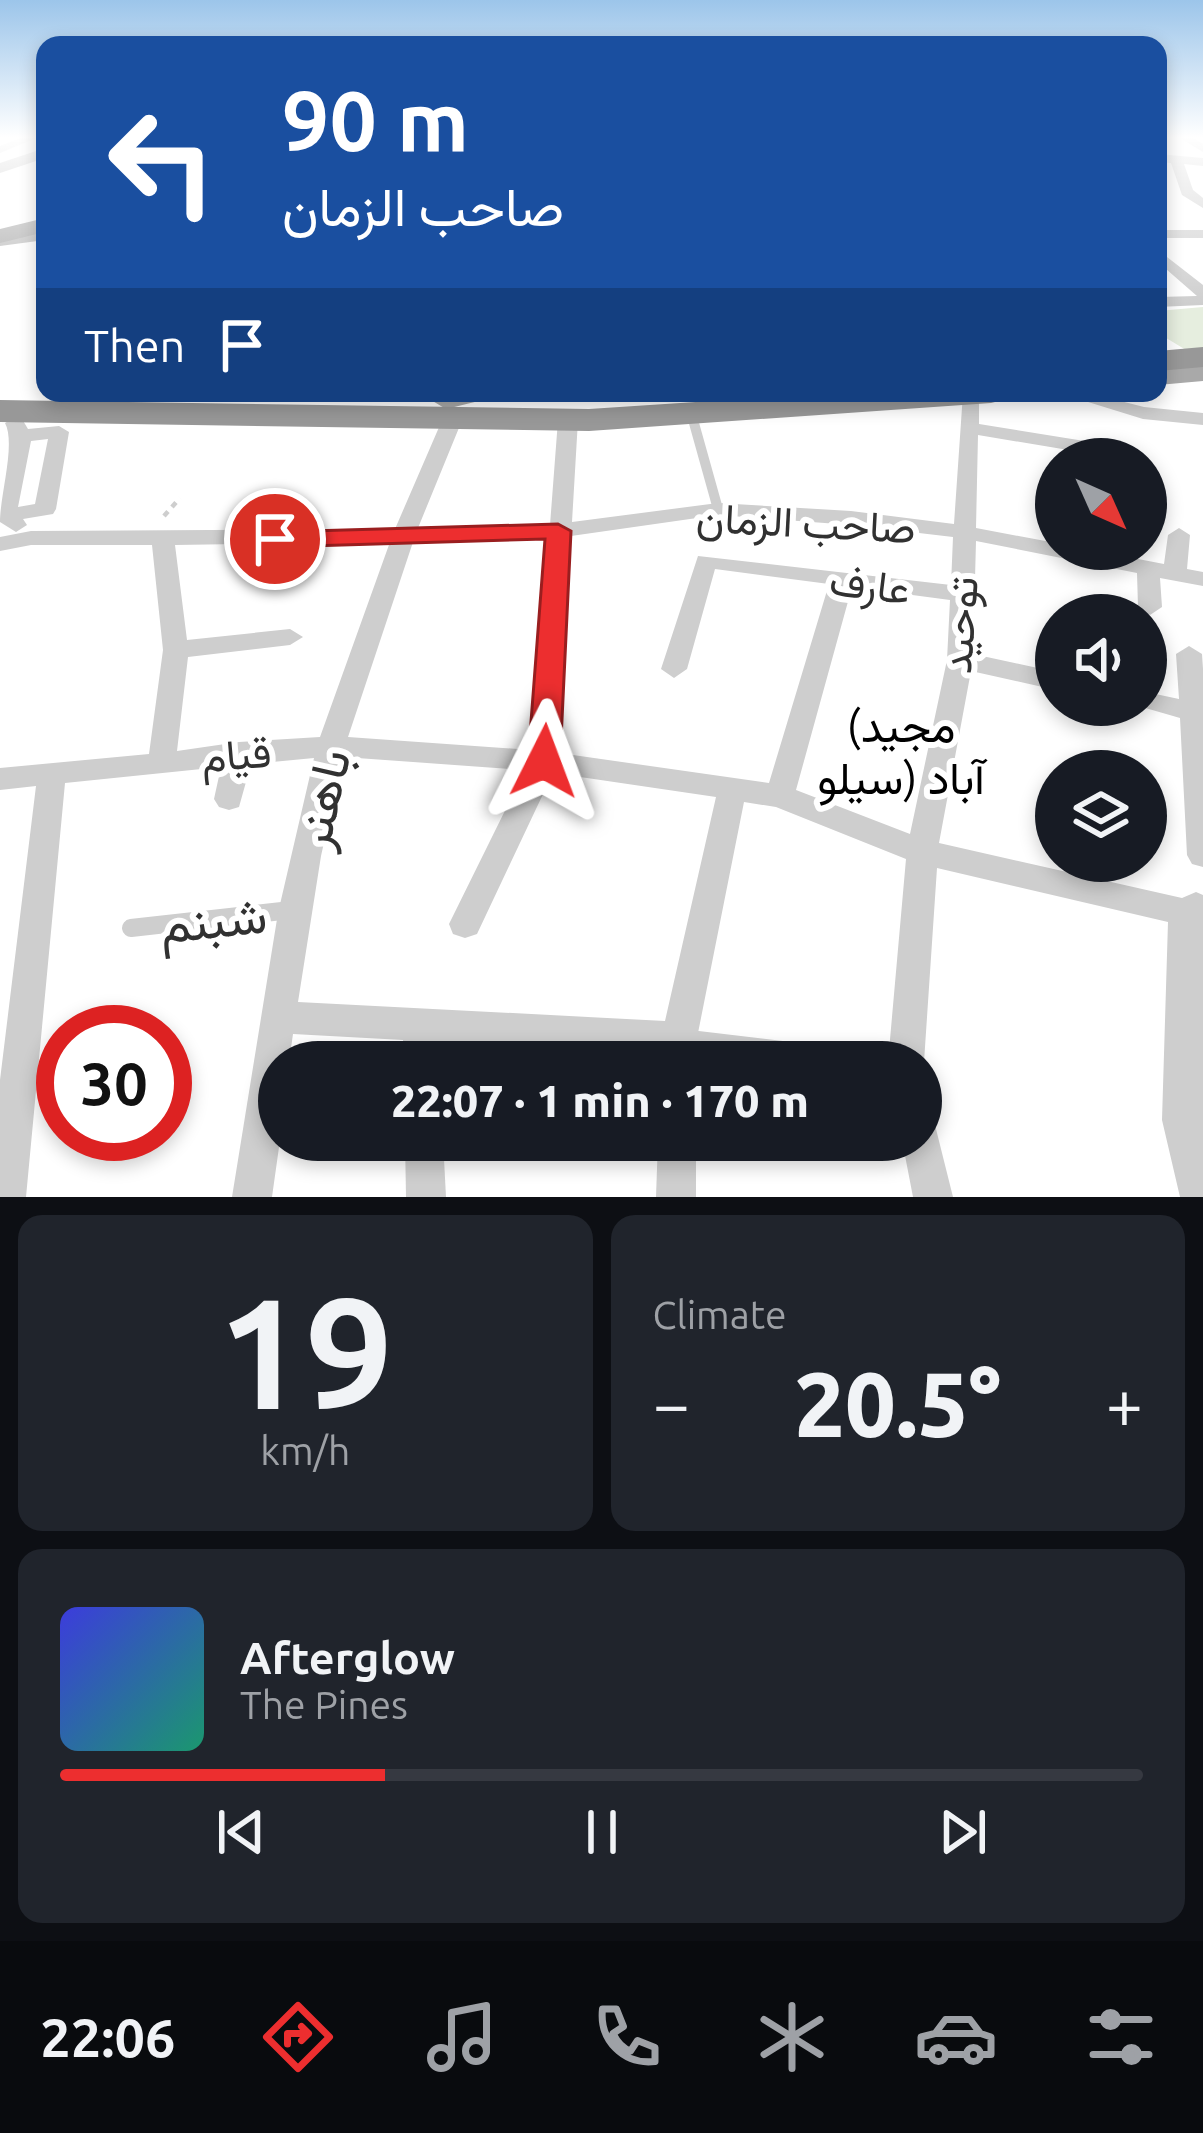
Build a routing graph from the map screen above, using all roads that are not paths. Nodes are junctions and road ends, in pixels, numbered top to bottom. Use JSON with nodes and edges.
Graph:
{"nodes":[{"id":1,"x":1176,"y":196,"type":"joint"},
{"id":2,"x":1201,"y":211,"type":"edge"},
{"id":3,"x":36,"y":228,"type":"edge"},
{"id":4,"x":1167,"y":234,"type":"edge"},
{"id":5,"x":1203,"y":234,"type":"edge"},
{"id":6,"x":0,"y":235,"type":"edge"},
{"id":7,"x":1167,"y":262,"type":"edge"},
{"id":8,"x":1203,"y":296,"type":"edge"},
{"id":9,"x":1167,"y":301,"type":"edge"},
{"id":10,"x":1203,"y":357,"type":"edge"},
{"id":11,"x":1167,"y":360,"type":"edge"},
{"id":12,"x":1203,"y":372,"type":"edge"},
{"id":13,"x":1167,"y":379,"type":"edge"},
{"id":14,"x":1167,"y":382,"type":"edge"},
{"id":15,"x":1203,"y":386,"type":"edge"},
{"id":16,"x":36,"y":394,"type":"edge"},
{"id":17,"x":410,"y":402,"type":"edge"},
{"id":18,"x":512,"y":402,"type":"edge"},
{"id":19,"x":1104,"y":402,"type":"edge"},
{"id":20,"x":458,"y":404,"type":"edge"},
{"id":21,"x":976,"y":405,"type":"edge"},
{"id":22,"x":8,"y":411,"type":"edge"},
{"id":23,"x":692,"y":416,"type":"junction"},
{"id":24,"x":1203,"y":419,"type":"edge"},
{"id":25,"x":568,"y":420,"type":"junction"},
{"id":26,"x":1062,"y":438,"type":"edge"},
{"id":27,"x":718,"y":509,"type":"junction"},
{"id":28,"x":6,"y":516,"type":"junction"},
{"id":29,"x":558,"y":531,"type":"junction"},
{"id":30,"x":965,"y":532,"type":"junction"},
{"id":31,"x":402,"y":534,"type":"junction"},
{"id":32,"x":1179,"y":535,"type":"dead end"},
{"id":33,"x":31,"y":538,"type":"junction"},
{"id":34,"x":163,"y":541,"type":"junction"},
{"id":35,"x":0,"y":544,"type":"edge"},
{"id":36,"x":1035,"y":546,"type":"edge"},
{"id":37,"x":1162,"y":570,"type":"edge"},
{"id":38,"x":1175,"y":572,"type":"junction"},
{"id":39,"x":1203,"y":579,"type":"edge"},
{"id":40,"x":842,"y":581,"type":"junction"},
{"id":41,"x":963,"y":595,"type":"junction"},
{"id":42,"x":290,"y":638,"type":"dead end"},
{"id":43,"x":176,"y":650,"type":"junction"},
{"id":44,"x":1189,"y":654,"type":"dead end"},
{"id":45,"x":960,"y":660,"type":"junction"},
{"id":46,"x":674,"y":669,"type":"dead end"},
{"id":47,"x":1035,"y":676,"type":"edge"},
{"id":48,"x":1196,"y":712,"type":"edge"},
{"id":49,"x":332,"y":746,"type":"junction"},
{"id":50,"x":239,"y":752,"type":"junction"},
{"id":51,"x":162,"y":761,"type":"junction"},
{"id":52,"x":544,"y":761,"type":"junction"},
{"id":53,"x":52,"y":773,"type":"junction"},
{"id":54,"x":0,"y":778,"type":"edge"},
{"id":55,"x":733,"y":786,"type":"junction"},
{"id":56,"x":780,"y":796,"type":"junction"},
{"id":57,"x":229,"y":800,"type":"dead end"},
{"id":58,"x":922,"y":852,"type":"junction"},
{"id":59,"x":1203,"y":856,"type":"edge"},
{"id":60,"x":296,"y":910,"type":"junction"},
{"id":61,"x":1197,"y":910,"type":"edge"},
{"id":62,"x":464,"y":924,"type":"dead end"},
{"id":63,"x":131,"y":928,"type":"dead end"},
{"id":64,"x":278,"y":1016,"type":"junction"},
{"id":65,"x":421,"y":1024,"type":"junction"},
{"id":66,"x":421,"y":1041,"type":"edge"},
{"id":67,"x":590,"y":1041,"type":"edge"},
{"id":68,"x":681,"y":1041,"type":"edge"},
{"id":69,"x":908,"y":1041,"type":"edge"},
{"id":70,"x":425,"y":1161,"type":"edge"},
{"id":71,"x":677,"y":1161,"type":"edge"},
{"id":72,"x":926,"y":1161,"type":"edge"},
{"id":73,"x":6,"y":1197,"type":"edge"},
{"id":74,"x":252,"y":1197,"type":"edge"},
{"id":75,"x":426,"y":1197,"type":"edge"},
{"id":76,"x":676,"y":1197,"type":"edge"},
{"id":77,"x":933,"y":1197,"type":"edge"},
{"id":78,"x":1200,"y":1197,"type":"edge"}],
"edges":[{"from":1,"to":2,"type":"street"},
{"from":1,"to":2,"type":"street"},
{"from":3,"to":6,"type":"main road"},
{"from":4,"to":5,"type":"street"},
{"from":7,"to":8,"type":"street"},
{"from":8,"to":9,"type":"street"},
{"from":10,"to":11,"type":"highway"},
{"from":12,"to":13,"type":"main road"},
{"from":14,"to":15,"type":"highway"},
{"from":16,"to":22,"type":"highway"},
{"from":17,"to":20,"type":"highway"},
{"from":18,"to":20,"type":"highway"},
{"from":19,"to":24,"type":"street"},
{"from":20,"to":22,"type":"highway"},
{"from":20,"to":25,"type":"highway"},
{"from":20,"to":31,"type":"street","name":"باهنر"},
{"from":21,"to":23,"type":"highway"},
{"from":21,"to":26,"type":"street"},
{"from":21,"to":30,"type":"street","name":"توحید"},
{"from":22,"to":28,"type":"street"},
{"from":22,"to":28,"type":"street"},
{"from":23,"to":25,"type":"highway"},
{"from":23,"to":27,"type":"lane"},
{"from":25,"to":29,"type":"street"},
{"from":27,"to":29,"type":"street","name":"صاحب الزمان"},
{"from":27,"to":30,"type":"street","name":"صاحب الزمان"},
{"from":28,"to":33,"type":"street"},
{"from":29,"to":31,"type":"street","name":"صاحب الزمان"},
{"from":29,"to":52,"type":"street"},
{"from":30,"to":36,"type":"street","name":"صاحب الزمان"},
{"from":30,"to":41,"type":"street","name":"توحید"},
{"from":31,"to":34,"type":"street","name":"صاحب الزمان"},
{"from":31,"to":49,"type":"street","name":"باهنر"},
{"from":32,"to":38,"type":"street"},
{"from":33,"to":34,"type":"street","name":"صاحب الزمان"},
{"from":33,"to":35,"type":"street","name":"صاحب الزمان"},
{"from":34,"to":43,"type":"street"},
{"from":37,"to":38,"type":"street","name":"صاحب الزمان"},
{"from":38,"to":39,"type":"street","name":"صاحب الزمان"},
{"from":40,"to":41,"type":"street","name":"عارف"},
{"from":40,"to":46,"type":"street","name":"عارف"},
{"from":40,"to":56,"type":"street"},
{"from":41,"to":45,"type":"street","name":"توحید"},
{"from":42,"to":43,"type":"street"},
{"from":43,"to":51,"type":"street"},
{"from":44,"to":48,"type":"street"},
{"from":45,"to":47,"type":"street"},
{"from":45,"to":58,"type":"street","name":"توحید"},
{"from":48,"to":59,"type":"street"},
{"from":49,"to":50,"type":"street","name":"قیام"},
{"from":49,"to":52,"type":"street","name":"قیام"},
{"from":49,"to":60,"type":"street","name":"باهنر"},
{"from":50,"to":51,"type":"street","name":"قیام"},
{"from":50,"to":57,"type":"street"},
{"from":51,"to":53,"type":"street","name":"قیام"},
{"from":52,"to":55,"type":"street","name":"قیام"},
{"from":52,"to":62,"type":"street"},
{"from":53,"to":54,"type":"street","name":"قیام"},
{"from":53,"to":73,"type":"street"},
{"from":55,"to":56,"type":"street","name":"قیام"},
{"from":55,"to":68,"type":"street"},
{"from":56,"to":58,"type":"street"},
{"from":58,"to":61,"type":"street"},
{"from":58,"to":69,"type":"street","name":"توحید"},
{"from":60,"to":63,"type":"lane","name":"شبنم"},
{"from":60,"to":64,"type":"street","name":"باهنر"},
{"from":61,"to":78,"type":"street"},
{"from":64,"to":65,"type":"street"},
{"from":64,"to":74,"type":"street","name":"باهنر"},
{"from":65,"to":66,"type":"street"},
{"from":65,"to":67,"type":"street"},
{"from":70,"to":75,"type":"street"},
{"from":71,"to":76,"type":"street"},
{"from":72,"to":77,"type":"street"}]}
